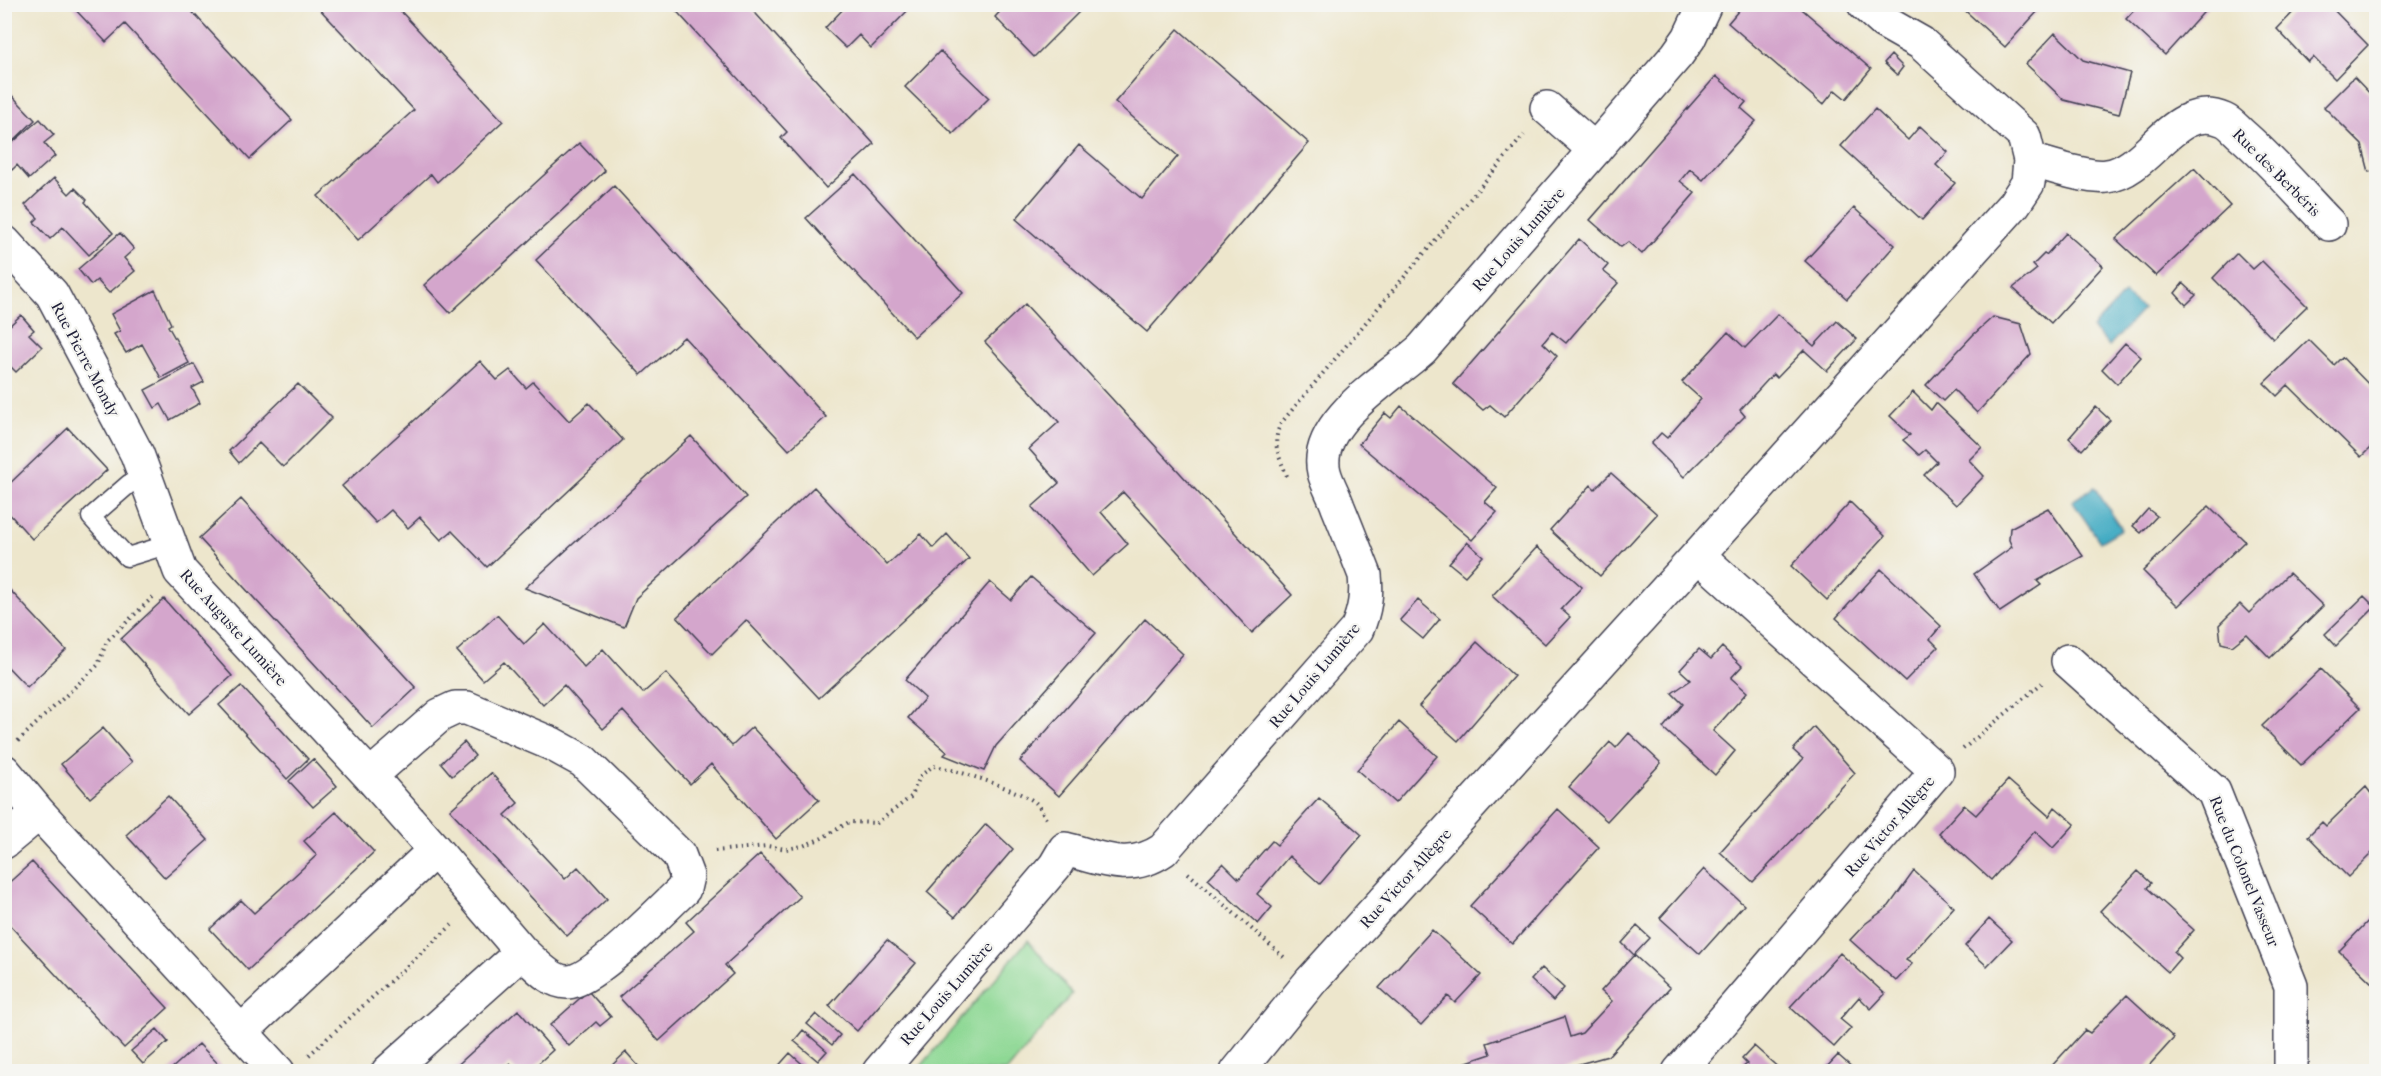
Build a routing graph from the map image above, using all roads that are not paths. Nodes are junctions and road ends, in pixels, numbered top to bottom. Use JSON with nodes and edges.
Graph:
{"nodes":[{"id":1,"x":1705,"y":4,"type":"edge"},
{"id":2,"x":1864,"y":4,"type":"edge"},
{"id":3,"x":1547,"y":108,"type":"dead end"},
{"id":4,"x":1595,"y":150,"type":"junction"},
{"id":5,"x":2030,"y":160,"type":"junction"},
{"id":6,"x":2329,"y":224,"type":"dead end"},
{"id":7,"x":4,"y":242,"type":"edge"},
{"id":8,"x":141,"y":466,"type":"junction"},
{"id":9,"x":1698,"y":555,"type":"junction"},
{"id":10,"x":175,"y":558,"type":"junction"},
{"id":11,"x":2067,"y":661,"type":"road end"},
{"id":12,"x":9,"y":758,"type":"edge"},
{"id":13,"x":370,"y":776,"type":"junction"},
{"id":14,"x":39,"y":813,"type":"junction"},
{"id":15,"x":4,"y":842,"type":"edge"},
{"id":16,"x":435,"y":850,"type":"junction"},
{"id":17,"x":522,"y":952,"type":"junction"},
{"id":18,"x":241,"y":1032,"type":"junction"},
{"id":19,"x":278,"y":1071,"type":"edge"},
{"id":20,"x":388,"y":1071,"type":"edge"},
{"id":21,"x":879,"y":1071,"type":"edge"},
{"id":22,"x":1237,"y":1071,"type":"edge"},
{"id":23,"x":1679,"y":1071,"type":"edge"},
{"id":24,"x":2291,"y":1071,"type":"edge"}],
"edges":[{"from":1,"to":4,"type":"street","name":"Rue Louis Lumière"},
{"from":2,"to":5,"type":"street"},
{"from":3,"to":4,"type":"street"},
{"from":4,"to":21,"type":"street","name":"Rue Louis Lumière"},
{"from":5,"to":6,"type":"street","name":"Rue des Berbéris"},
{"from":5,"to":9,"type":"street","name":"Rue Victor Allègre"},
{"from":7,"to":8,"type":"street","name":"Rue Pierre Mondy"},
{"from":8,"to":10,"type":"street","name":"Rue Auguste Lumière"},
{"from":8,"to":10,"type":"lane"},
{"from":9,"to":22,"type":"street","name":"Rue Victor Allègre"},
{"from":9,"to":23,"type":"street","name":"Rue Victor Allègre"},
{"from":10,"to":13,"type":"street","name":"Rue Auguste Lumière"},
{"from":11,"to":24,"type":"street","name":"Rue du Colonel Vasseur"},
{"from":12,"to":14,"type":"street"},
{"from":13,"to":16,"type":"street","name":"Rue Auguste Lumière"},
{"from":13,"to":17,"type":"street","name":"Rue Auguste Lumière"},
{"from":14,"to":15,"type":"street"},
{"from":14,"to":18,"type":"street"},
{"from":16,"to":17,"type":"street","name":"Rue Auguste Lumière"},
{"from":16,"to":18,"type":"street"},
{"from":17,"to":20,"type":"street"},
{"from":18,"to":19,"type":"street"}]}
